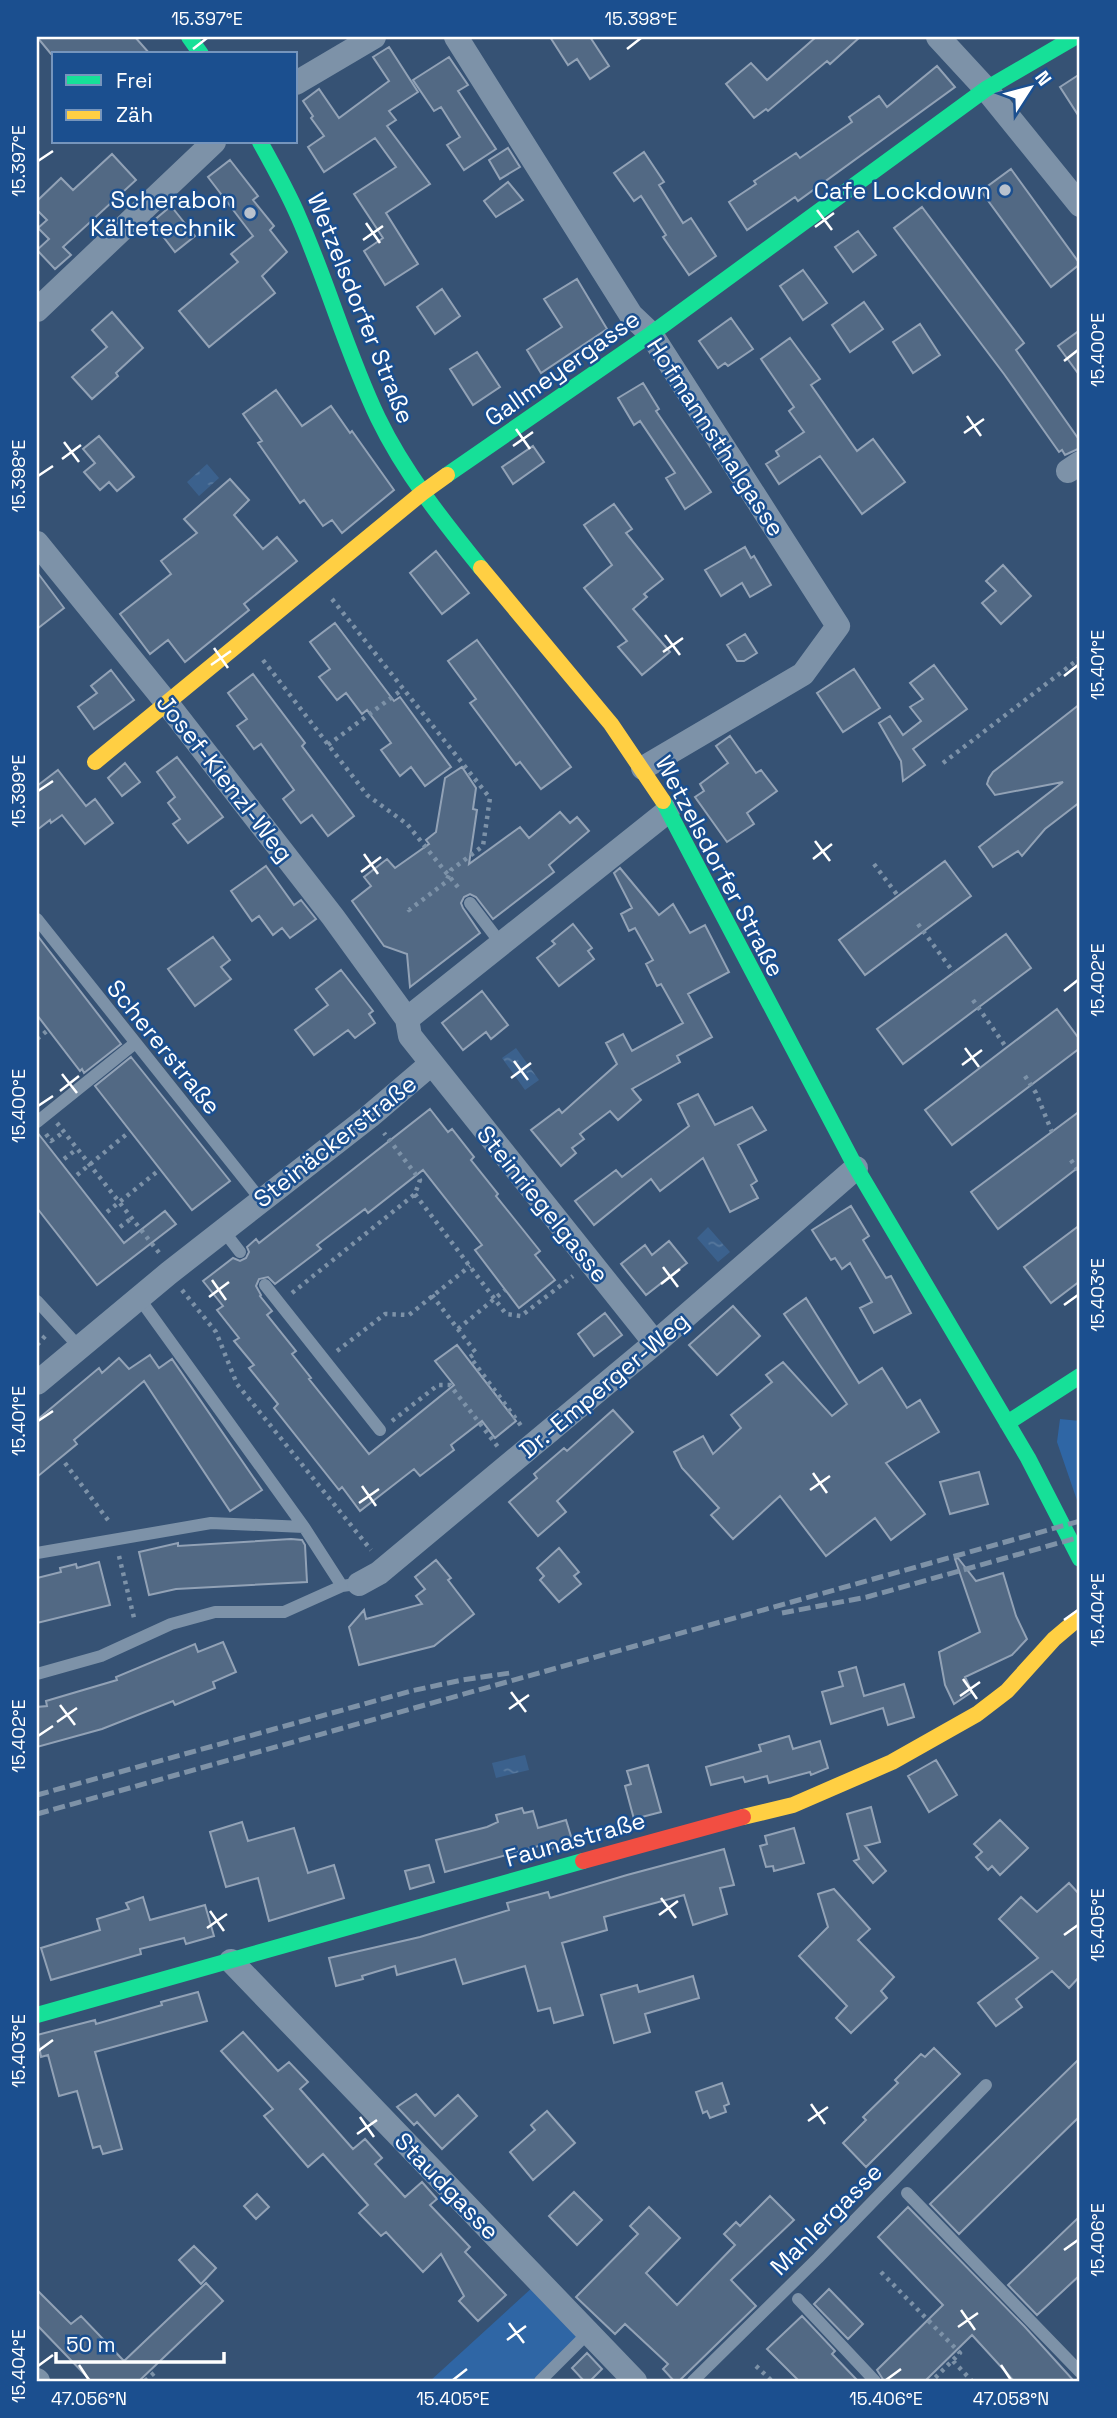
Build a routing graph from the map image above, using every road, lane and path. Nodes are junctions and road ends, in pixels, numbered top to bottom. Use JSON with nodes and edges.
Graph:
{"nodes":[{"id":1,"x":189,"y":37,"type":"edge"},
{"id":2,"x":374,"y":37,"type":"edge"},
{"id":3,"x":456,"y":37,"type":"edge"},
{"id":4,"x":938,"y":37,"type":"edge"},
{"id":5,"x":1075,"y":37,"type":"edge"},
{"id":6,"x":200,"y":52,"type":"edge"},
{"id":7,"x":298,"y":82,"type":"edge"},
{"id":8,"x":986,"y":89,"type":"junction"},
{"id":9,"x":212,"y":144,"type":"edge"},
{"id":10,"x":261,"y":144,"type":"edge"},
{"id":11,"x":1080,"y":205,"type":"edge"},
{"id":12,"x":37,"y":310,"type":"edge"},
{"id":13,"x":651,"y":334,"type":"junction"},
{"id":14,"x":422,"y":493,"type":"junction"},
{"id":15,"x":37,"y":543,"type":"edge"},
{"id":16,"x":317,"y":580,"type":"junction"},
{"id":17,"x":246,"y":638,"type":"junction"},
{"id":18,"x":1080,"y":658,"type":"edge"},
{"id":19,"x":403,"y":689,"type":"junction"},
{"id":20,"x":166,"y":702,"type":"junction"},
{"id":21,"x":328,"y":746,"type":"junction"},
{"id":22,"x":94,"y":762,"type":"dead end"},
{"id":23,"x":943,"y":764,"type":"dead end"},
{"id":24,"x":643,"y":768,"type":"junction"},
{"id":25,"x":668,"y":811,"type":"junction"},
{"id":26,"x":874,"y":864,"type":"dead end"},
{"id":27,"x":449,"y":876,"type":"junction"},
{"id":28,"x":898,"y":896,"type":"dead end"},
{"id":29,"x":470,"y":903,"type":"joint"},
{"id":30,"x":407,"y":906,"type":"dead end"},
{"id":31,"x":37,"y":919,"type":"edge"},
{"id":32,"x":918,"y":924,"type":"dead end"},
{"id":33,"x":502,"y":945,"type":"junction"},
{"id":34,"x":954,"y":973,"type":"dead end"},
{"id":35,"x":973,"y":1000,"type":"dead end"},
{"id":36,"x":407,"y":1019,"type":"junction"},
{"id":37,"x":48,"y":1030,"type":"dead end"},
{"id":38,"x":37,"y":1039,"type":"edge"},
{"id":39,"x":134,"y":1044,"type":"junction"},
{"id":40,"x":1006,"y":1047,"type":"dead end"},
{"id":41,"x":431,"y":1064,"type":"junction"},
{"id":42,"x":1025,"y":1076,"type":"dead end"},
{"id":43,"x":48,"y":1113,"type":"junction"},
{"id":44,"x":370,"y":1116,"type":"junction"},
{"id":45,"x":37,"y":1122,"type":"edge"},
{"id":46,"x":1052,"y":1132,"type":"dead end"},
{"id":47,"x":128,"y":1133,"type":"dead end"},
{"id":48,"x":77,"y":1149,"type":"junction"},
{"id":49,"x":64,"y":1159,"type":"dead end"},
{"id":50,"x":1071,"y":1160,"type":"dead end"},
{"id":51,"x":90,"y":1165,"type":"junction"},
{"id":52,"x":856,"y":1168,"type":"junction"},
{"id":53,"x":158,"y":1171,"type":"dead end"},
{"id":54,"x":1080,"y":1174,"type":"edge"},
{"id":55,"x":77,"y":1175,"type":"dead end"},
{"id":56,"x":415,"y":1194,"type":"junction"},
{"id":57,"x":261,"y":1200,"type":"junction"},
{"id":58,"x":119,"y":1202,"type":"junction"},
{"id":59,"x":107,"y":1212,"type":"dead end"},
{"id":60,"x":132,"y":1219,"type":"junction"},
{"id":61,"x":120,"y":1227,"type":"dead end"},
{"id":62,"x":223,"y":1230,"type":"junction"},
{"id":63,"x":240,"y":1252,"type":"dead end"},
{"id":64,"x":590,"y":1263,"type":"junction"},
{"id":65,"x":470,"y":1266,"type":"junction"},
{"id":66,"x":171,"y":1271,"type":"junction"},
{"id":67,"x":265,"y":1285,"type":"dead end"},
{"id":68,"x":505,"y":1290,"type":"dead end"},
{"id":69,"x":432,"y":1296,"type":"junction"},
{"id":70,"x":139,"y":1298,"type":"junction"},
{"id":71,"x":495,"y":1299,"type":"junction"},
{"id":72,"x":37,"y":1301,"type":"edge"},
{"id":73,"x":280,"y":1302,"type":"junction"},
{"id":74,"x":458,"y":1329,"type":"junction"},
{"id":75,"x":655,"y":1343,"type":"junction"},
{"id":76,"x":80,"y":1348,"type":"junction"},
{"id":77,"x":325,"y":1360,"type":"junction"},
{"id":78,"x":1080,"y":1376,"type":"edge"},
{"id":79,"x":37,"y":1382,"type":"edge"},
{"id":80,"x":1007,"y":1423,"type":"junction"},
{"id":81,"x":380,"y":1430,"type":"joint"},
{"id":82,"x":536,"y":1444,"type":"junction"},
{"id":83,"x":511,"y":1464,"type":"junction"},
{"id":84,"x":304,"y":1527,"type":"junction"},
{"id":85,"x":37,"y":1553,"type":"edge"},
{"id":86,"x":1080,"y":1559,"type":"edge"},
{"id":87,"x":385,"y":1568,"type":"junction"},
{"id":88,"x":351,"y":1585,"type":"junction"},
{"id":89,"x":1080,"y":1617,"type":"edge"},
{"id":90,"x":37,"y":1674,"type":"edge"},
{"id":91,"x":231,"y":1961,"type":"junction"},
{"id":92,"x":37,"y":2015,"type":"edge"},
{"id":93,"x":986,"y":2085,"type":"dead end"},
{"id":94,"x":907,"y":2193,"type":"dead end"},
{"id":95,"x":881,"y":2272,"type":"dead end"},
{"id":96,"x":798,"y":2299,"type":"dead end"},
{"id":97,"x":588,"y":2333,"type":"junction"},
{"id":98,"x":953,"y":2361,"type":"junction"},
{"id":99,"x":756,"y":2366,"type":"dead end"},
{"id":100,"x":154,"y":2372,"type":"dead end"},
{"id":101,"x":1080,"y":2372,"type":"edge"},
{"id":102,"x":145,"y":2381,"type":"edge"},
{"id":103,"x":540,"y":2381,"type":"edge"},
{"id":104,"x":635,"y":2381,"type":"edge"},
{"id":105,"x":693,"y":2381,"type":"edge"},
{"id":106,"x":772,"y":2381,"type":"edge"},
{"id":107,"x":875,"y":2381,"type":"edge"},
{"id":108,"x":932,"y":2381,"type":"edge"},
{"id":109,"x":972,"y":2381,"type":"edge"}],
"edges":[{"from":1,"to":6,"type":"street"},
{"from":2,"to":7,"type":"street"},
{"from":3,"to":13,"type":"street","name":"Hofmannsthalgasse"},
{"from":4,"to":8,"type":"street"},
{"from":5,"to":8,"type":"street","name":"Gallmeyergasse"},
{"from":8,"to":11,"type":"street"},
{"from":8,"to":13,"type":"street","name":"Gallmeyergasse"},
{"from":9,"to":12,"type":"street"},
{"from":10,"to":14,"type":"street","name":"Wetzelsdorfer Straße"},
{"from":13,"to":14,"type":"street","name":"Gallmeyergasse"},
{"from":13,"to":24,"type":"street","name":"Hofmannsthalgasse"},
{"from":14,"to":16,"type":"street","name":"Gallmeyergasse"},
{"from":14,"to":24,"type":"street","name":"Wetzelsdorfer Straße"},
{"from":15,"to":20,"type":"street","name":"Josef-Kienzl-Weg"},
{"from":16,"to":17,"type":"street","name":"Gallmeyergasse"},
{"from":16,"to":19,"type":"path"},
{"from":17,"to":20,"type":"street","name":"Gallmeyergasse"},
{"from":17,"to":21,"type":"path"},
{"from":18,"to":23,"type":"path"},
{"from":19,"to":21,"type":"path"},
{"from":19,"to":27,"type":"path"},
{"from":20,"to":22,"type":"street","name":"Gallmeyergasse"},
{"from":20,"to":36,"type":"street","name":"Josef-Kienzl-Weg"},
{"from":21,"to":27,"type":"path"},
{"from":24,"to":25,"type":"street","name":"Wetzelsdorfer Straße"},
{"from":25,"to":33,"type":"street"},
{"from":25,"to":52,"type":"street","name":"Wetzelsdorfer Straße"},
{"from":26,"to":28,"type":"path"},
{"from":27,"to":29,"type":"path"},
{"from":27,"to":30,"type":"path"},
{"from":29,"to":33,"type":"lane"},
{"from":31,"to":39,"type":"lane","name":"Schererstraße"},
{"from":32,"to":34,"type":"path"},
{"from":33,"to":36,"type":"street"},
{"from":35,"to":40,"type":"path"},
{"from":36,"to":41,"type":"street","name":"Steinäckerstraße"},
{"from":37,"to":38,"type":"path"},
{"from":39,"to":43,"type":"lane"},
{"from":39,"to":57,"type":"lane","name":"Schererstraße"},
{"from":41,"to":44,"type":"street","name":"Steinäckerstraße"},
{"from":41,"to":64,"type":"street","name":"Steinriegelgasse"},
{"from":42,"to":46,"type":"path"},
{"from":43,"to":45,"type":"lane"},
{"from":43,"to":48,"type":"path"},
{"from":44,"to":56,"type":"path"},
{"from":44,"to":57,"type":"street","name":"Steinäckerstraße"},
{"from":47,"to":51,"type":"path"},
{"from":48,"to":49,"type":"path"},
{"from":48,"to":51,"type":"path"},
{"from":50,"to":54,"type":"path"},
{"from":51,"to":55,"type":"path"},
{"from":51,"to":58,"type":"path"},
{"from":52,"to":75,"type":"street","name":"Dr.-Emperger-Weg"},
{"from":52,"to":80,"type":"street","name":"Wetzelsdorfer Straße"},
{"from":53,"to":58,"type":"path"},
{"from":56,"to":65,"type":"path"},
{"from":56,"to":73,"type":"path"},
{"from":57,"to":62,"type":"street","name":"Steinäckerstraße"},
{"from":58,"to":59,"type":"path"},
{"from":58,"to":60,"type":"path"},
{"from":60,"to":61,"type":"path"},
{"from":60,"to":66,"type":"path"},
{"from":62,"to":63,"type":"lane"},
{"from":62,"to":66,"type":"street","name":"Steinäckerstraße"},
{"from":64,"to":71,"type":"path"},
{"from":64,"to":75,"type":"street","name":"Steinriegelgasse"},
{"from":65,"to":69,"type":"path"},
{"from":65,"to":71,"type":"path"},
{"from":66,"to":70,"type":"street","name":"Steinäckerstraße"},
{"from":66,"to":87,"type":"path"},
{"from":67,"to":73,"type":"lane"},
{"from":68,"to":71,"type":"path"},
{"from":69,"to":74,"type":"path"},
{"from":69,"to":77,"type":"path"},
{"from":70,"to":76,"type":"street","name":"Steinäckerstraße"},
{"from":70,"to":84,"type":"lane"},
{"from":71,"to":74,"type":"path"},
{"from":72,"to":76,"type":"lane"},
{"from":73,"to":77,"type":"lane"},
{"from":74,"to":82,"type":"path"},
{"from":75,"to":82,"type":"street","name":"Dr.-Emperger-Weg"},
{"from":76,"to":79,"type":"street","name":"Steinäckerstraße"},
{"from":77,"to":81,"type":"lane"},
{"from":78,"to":80,"type":"street"},
{"from":80,"to":86,"type":"street","name":"Wetzelsdorfer Straße"},
{"from":81,"to":83,"type":"path"},
{"from":82,"to":83,"type":"street","name":"Dr.-Emperger-Weg"},
{"from":83,"to":87,"type":"street","name":"Dr.-Emperger-Weg"},
{"from":84,"to":85,"type":"lane"},
{"from":84,"to":88,"type":"lane"},
{"from":87,"to":88,"type":"street","name":"Dr.-Emperger-Weg"},
{"from":88,"to":90,"type":"lane","name":"Dr.-Emperger-Weg"},
{"from":89,"to":91,"type":"street","name":"Faunastraße"},
{"from":91,"to":92,"type":"street","name":"Faunastraße"},
{"from":91,"to":97,"type":"street","name":"Staudgasse"},
{"from":93,"to":105,"type":"lane","name":"Mahlergasse"},
{"from":94,"to":101,"type":"lane"},
{"from":95,"to":98,"type":"path"},
{"from":96,"to":107,"type":"lane"},
{"from":97,"to":103,"type":"lane"},
{"from":97,"to":104,"type":"street","name":"Staudgasse"},
{"from":98,"to":108,"type":"path"},
{"from":98,"to":109,"type":"path"},
{"from":99,"to":106,"type":"path"},
{"from":100,"to":102,"type":"path"}]}
